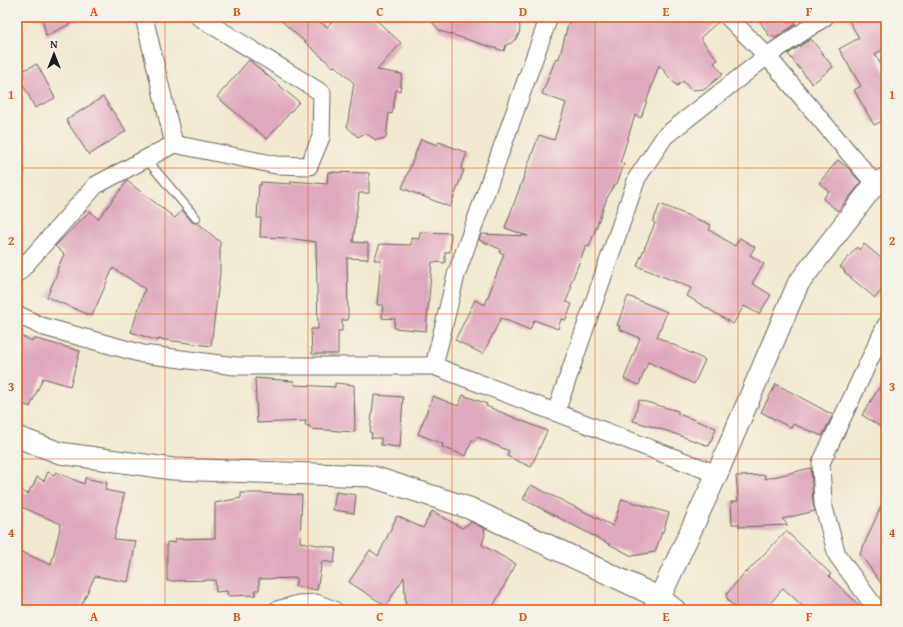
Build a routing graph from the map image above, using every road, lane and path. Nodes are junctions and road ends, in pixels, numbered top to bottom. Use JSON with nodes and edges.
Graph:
{"nodes":[{"id":1,"x":144,"y":17,"type":"edge"},
{"id":2,"x":199,"y":17,"type":"edge"},
{"id":3,"x":549,"y":17,"type":"edge"},
{"id":4,"x":728,"y":17,"type":"edge"},
{"id":5,"x":825,"y":17,"type":"edge"},
{"id":6,"x":767,"y":56,"type":"junction"},
{"id":7,"x":174,"y":144,"type":"junction"},
{"id":8,"x":146,"y":159,"type":"junction"},
{"id":9,"x":880,"y":181,"type":"edge"},
{"id":10,"x":196,"y":218,"type":"dead end"},
{"id":11,"x":18,"y":271,"type":"edge"},
{"id":12,"x":17,"y":314,"type":"edge"},
{"id":13,"x":886,"y":325,"type":"edge"},
{"id":14,"x":434,"y":366,"type":"junction"},
{"id":15,"x":556,"y":412,"type":"junction"},
{"id":16,"x":17,"y":437,"type":"edge"},
{"id":17,"x":717,"y":474,"type":"junction"},
{"id":18,"x":663,"y":606,"type":"edge"},
{"id":19,"x":277,"y":610,"type":"edge"},
{"id":20,"x":334,"y":610,"type":"edge"},
{"id":21,"x":877,"y":610,"type":"edge"}],
"edges":[{"from":1,"to":7,"type":"street"},
{"from":2,"to":7,"type":"street"},
{"from":3,"to":14,"type":"street"},
{"from":4,"to":6,"type":"street"},
{"from":5,"to":6,"type":"street"},
{"from":6,"to":9,"type":"street"},
{"from":6,"to":15,"type":"street"},
{"from":7,"to":8,"type":"street"},
{"from":8,"to":10,"type":"lane"},
{"from":8,"to":11,"type":"street"},
{"from":9,"to":17,"type":"street"},
{"from":12,"to":14,"type":"street"},
{"from":13,"to":21,"type":"street"},
{"from":14,"to":15,"type":"street"},
{"from":15,"to":17,"type":"street"},
{"from":16,"to":18,"type":"street"},
{"from":17,"to":18,"type":"street"},
{"from":19,"to":20,"type":"street"}]}
